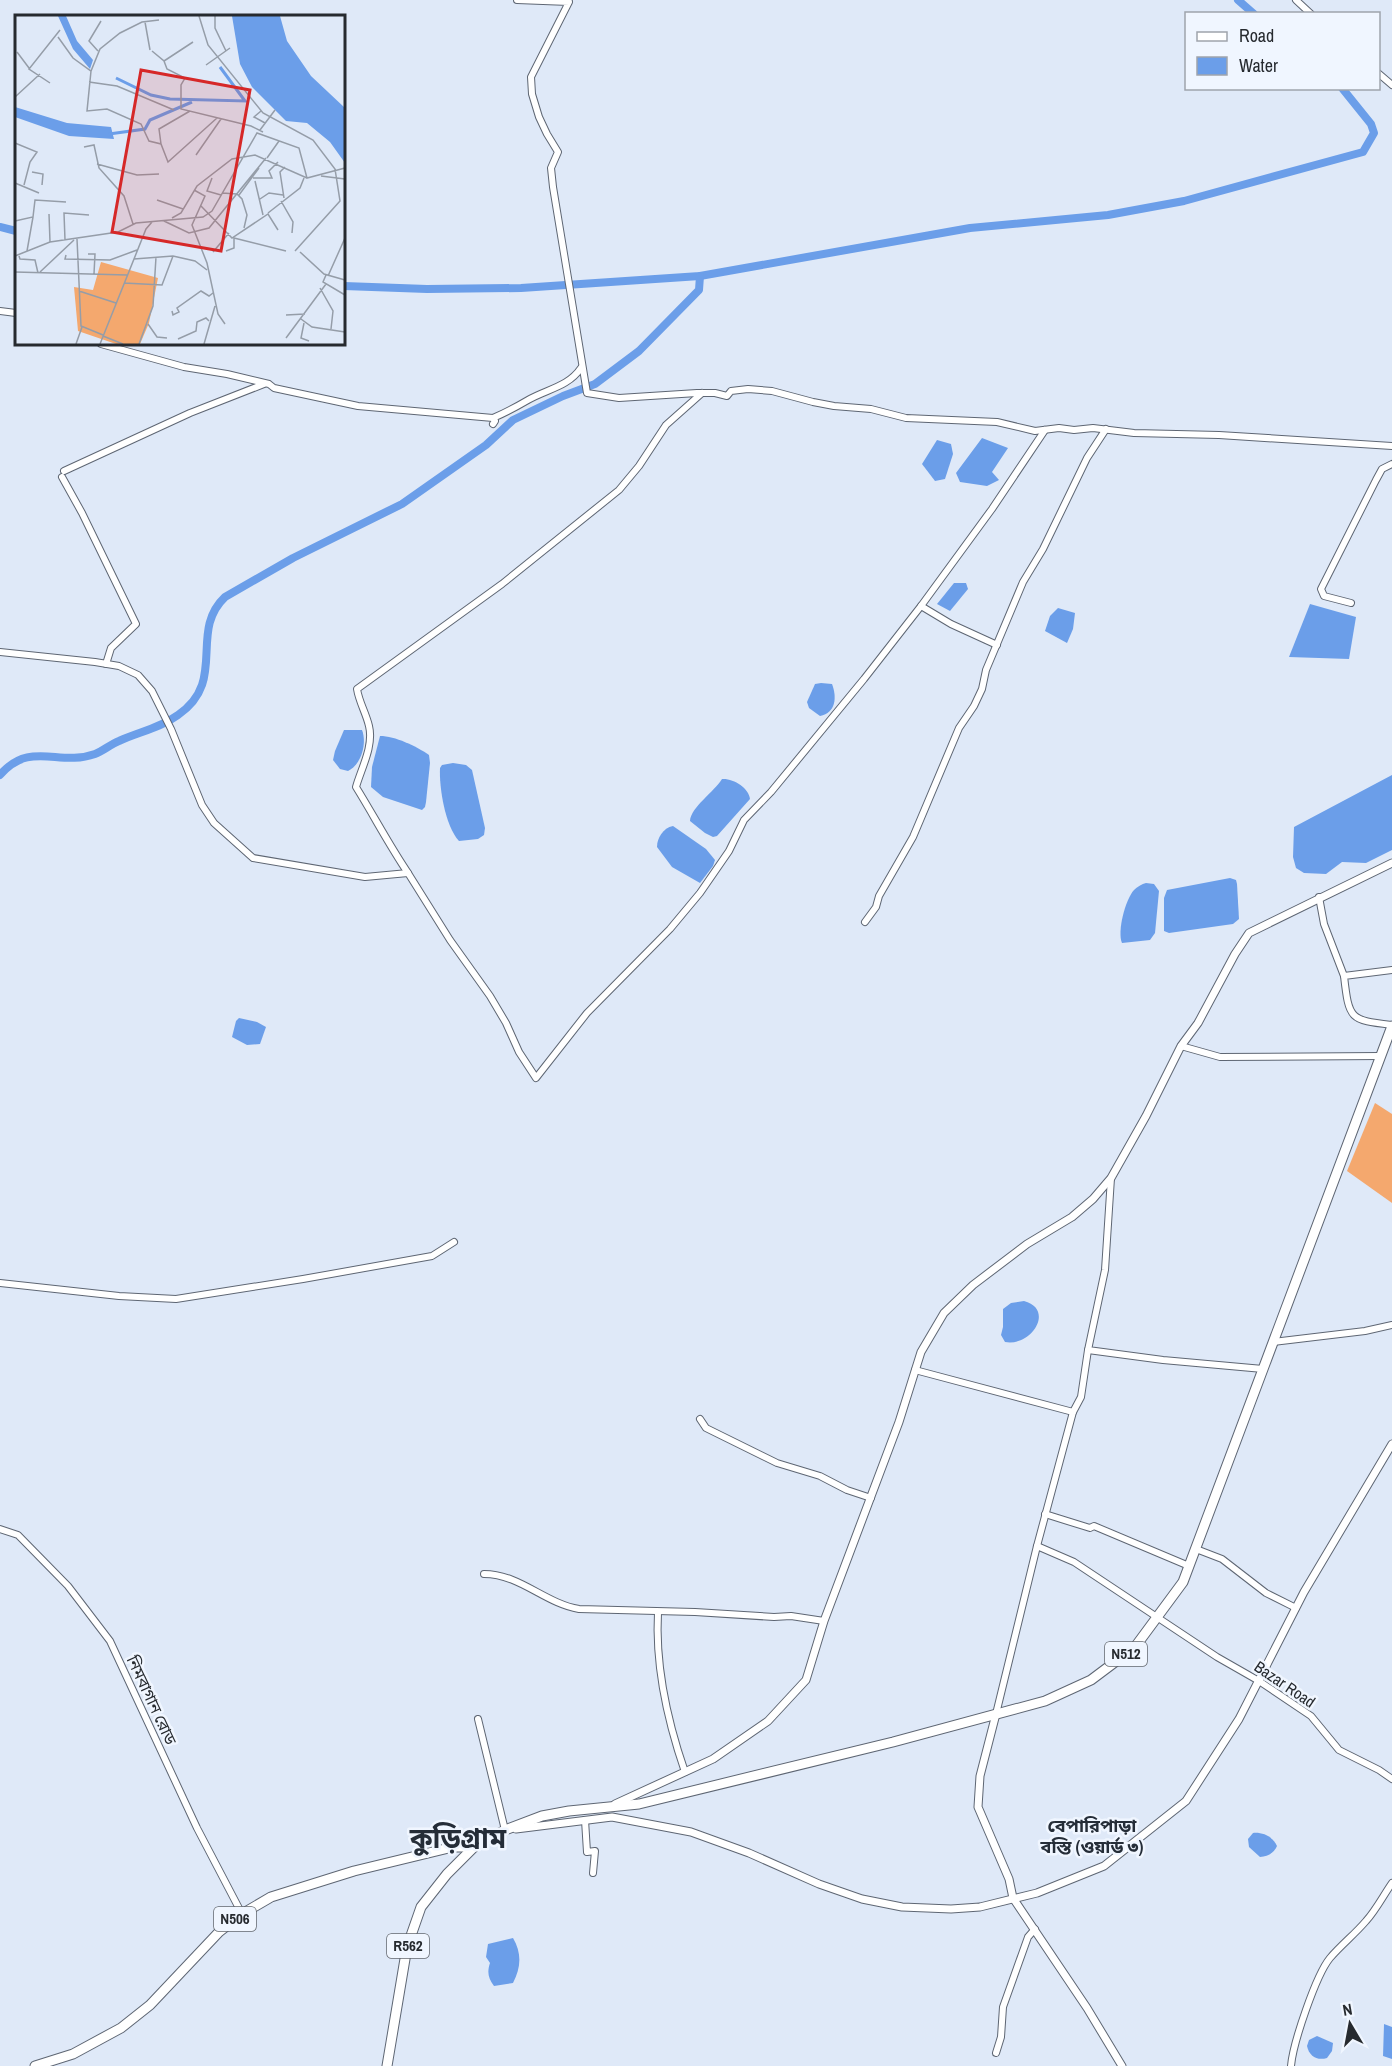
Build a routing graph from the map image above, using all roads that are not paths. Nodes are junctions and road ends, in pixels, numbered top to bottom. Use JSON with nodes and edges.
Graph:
{"nodes":[{"id":1,"x":517,"y":0,"type":"edge"},
{"id":2,"x":1296,"y":0,"type":"edge"},
{"id":3,"x":1309,"y":12,"type":"edge"},
{"id":4,"x":1380,"y":75,"type":"edge"},
{"id":5,"x":1392,"y":85,"type":"edge"},
{"id":6,"x":0,"y":311,"type":"edge"},
{"id":7,"x":15,"y":313,"type":"edge"},
{"id":8,"x":105,"y":345,"type":"edge"},
{"id":9,"x":582,"y":368,"type":"junction"},
{"id":10,"x":265,"y":384,"type":"junction"},
{"id":11,"x":702,"y":393,"type":"junction"},
{"id":12,"x":1106,"y":429,"type":"junction"},
{"id":13,"x":1045,"y":430,"type":"junction"},
{"id":14,"x":1392,"y":446,"type":"edge"},
{"id":15,"x":1392,"y":464,"type":"edge"},
{"id":16,"x":1351,"y":603,"type":"dead end"},
{"id":17,"x":921,"y":606,"type":"junction"},
{"id":18,"x":997,"y":645,"type":"junction"},
{"id":19,"x":0,"y":652,"type":"edge"},
{"id":20,"x":106,"y":664,"type":"junction"},
{"id":21,"x":1392,"y":863,"type":"edge"},
{"id":22,"x":408,"y":873,"type":"junction"},
{"id":23,"x":1319,"y":897,"type":"junction"},
{"id":24,"x":865,"y":922,"type":"dead end"},
{"id":25,"x":1392,"y":970,"type":"edge"},
{"id":26,"x":1344,"y":976,"type":"junction"},
{"id":27,"x":1392,"y":1025,"type":"edge"},
{"id":28,"x":1181,"y":1047,"type":"junction"},
{"id":29,"x":1381,"y":1056,"type":"junction"},
{"id":30,"x":1111,"y":1178,"type":"junction"},
{"id":31,"x":454,"y":1242,"type":"dead end"},
{"id":32,"x":0,"y":1283,"type":"edge"},
{"id":33,"x":1392,"y":1325,"type":"edge"},
{"id":34,"x":1273,"y":1342,"type":"junction"},
{"id":35,"x":1088,"y":1350,"type":"junction"},
{"id":36,"x":1263,"y":1369,"type":"junction"},
{"id":37,"x":915,"y":1370,"type":"junction"},
{"id":38,"x":1073,"y":1412,"type":"junction"},
{"id":39,"x":700,"y":1419,"type":"dead end"},
{"id":40,"x":1392,"y":1444,"type":"edge"},
{"id":41,"x":871,"y":1498,"type":"junction"},
{"id":42,"x":1045,"y":1514,"type":"junction"},
{"id":43,"x":0,"y":1529,"type":"edge"},
{"id":44,"x":1037,"y":1546,"type":"junction"},
{"id":45,"x":1196,"y":1549,"type":"junction"},
{"id":46,"x":1189,"y":1566,"type":"junction"},
{"id":47,"x":484,"y":1574,"type":"dead end"},
{"id":48,"x":1296,"y":1608,"type":"junction"},
{"id":49,"x":658,"y":1612,"type":"junction"},
{"id":50,"x":1158,"y":1617,"type":"junction"},
{"id":51,"x":824,"y":1622,"type":"junction"},
{"id":52,"x":1259,"y":1681,"type":"junction"},
{"id":53,"x":996,"y":1714,"type":"junction"},
{"id":54,"x":478,"y":1719,"type":"dead end"},
{"id":55,"x":685,"y":1772,"type":"junction"},
{"id":56,"x":1392,"y":1779,"type":"edge"},
{"id":57,"x":610,"y":1807,"type":"junction"},
{"id":58,"x":585,"y":1820,"type":"junction"},
{"id":59,"x":505,"y":1830,"type":"junction"},
{"id":60,"x":474,"y":1846,"type":"junction"},
{"id":61,"x":593,"y":1873,"type":"dead end"},
{"id":62,"x":1392,"y":1883,"type":"edge"},
{"id":63,"x":1013,"y":1898,"type":"junction"},
{"id":64,"x":242,"y":1914,"type":"junction"},
{"id":65,"x":1035,"y":1929,"type":"junction"},
{"id":66,"x":996,"y":2053,"type":"dead end"},
{"id":67,"x":35,"y":2066,"type":"edge"},
{"id":68,"x":387,"y":2066,"type":"edge"},
{"id":69,"x":1122,"y":2066,"type":"edge"},
{"id":70,"x":1292,"y":2066,"type":"edge"}],
"edges":[{"from":1,"to":9,"type":"street"},
{"from":2,"to":3,"type":"street"},
{"from":4,"to":5,"type":"street"},
{"from":6,"to":7,"type":"street"},
{"from":8,"to":10,"type":"street"},
{"from":9,"to":10,"type":"street"},
{"from":9,"to":11,"type":"street"},
{"from":10,"to":20,"type":"street"},
{"from":11,"to":13,"type":"street"},
{"from":11,"to":22,"type":"street"},
{"from":12,"to":13,"type":"street"},
{"from":12,"to":14,"type":"street"},
{"from":12,"to":18,"type":"street"},
{"from":13,"to":17,"type":"street"},
{"from":15,"to":16,"type":"street"},
{"from":17,"to":18,"type":"street"},
{"from":17,"to":22,"type":"street"},
{"from":18,"to":24,"type":"street"},
{"from":19,"to":20,"type":"street"},
{"from":20,"to":22,"type":"street"},
{"from":21,"to":23,"type":"street"},
{"from":23,"to":26,"type":"street"},
{"from":23,"to":28,"type":"street"},
{"from":25,"to":26,"type":"street"},
{"from":26,"to":27,"type":"street"},
{"from":27,"to":29,"type":"main road","number":"N512"},
{"from":28,"to":29,"type":"street"},
{"from":28,"to":30,"type":"street"},
{"from":29,"to":34,"type":"main road","number":"N512"},
{"from":30,"to":35,"type":"street"},
{"from":30,"to":37,"type":"street"},
{"from":31,"to":32,"type":"street"},
{"from":33,"to":34,"type":"street"},
{"from":34,"to":36,"type":"main road","number":"N512"},
{"from":35,"to":36,"type":"street"},
{"from":35,"to":38,"type":"street"},
{"from":36,"to":45,"type":"main road","number":"N512"},
{"from":37,"to":38,"type":"street"},
{"from":37,"to":41,"type":"street"},
{"from":38,"to":42,"type":"street"},
{"from":39,"to":41,"type":"street"},
{"from":40,"to":48,"type":"street"},
{"from":41,"to":51,"type":"street"},
{"from":42,"to":44,"type":"street"},
{"from":42,"to":46,"type":"street"},
{"from":43,"to":64,"type":"street","name":"নিমবাগান রোড"},
{"from":44,"to":50,"type":"street","name":"Bazar Road"},
{"from":44,"to":53,"type":"street"},
{"from":45,"to":46,"type":"main road","number":"N512"},
{"from":45,"to":48,"type":"street"},
{"from":46,"to":50,"type":"main road","number":"N512"},
{"from":47,"to":49,"type":"street"},
{"from":48,"to":52,"type":"street"},
{"from":49,"to":51,"type":"street"},
{"from":49,"to":55,"type":"street"},
{"from":50,"to":52,"type":"street","name":"Bazar Road"},
{"from":50,"to":53,"type":"main road","number":"N512"},
{"from":51,"to":55,"type":"street"},
{"from":52,"to":56,"type":"street","name":"Bazar Road"},
{"from":52,"to":63,"type":"street"},
{"from":53,"to":57,"type":"main road","number":"N512"},
{"from":53,"to":63,"type":"street"},
{"from":54,"to":59,"type":"street"},
{"from":55,"to":57,"type":"street"},
{"from":57,"to":59,"type":"main road","number":"N512"},
{"from":58,"to":59,"type":"street"},
{"from":58,"to":61,"type":"street"},
{"from":58,"to":63,"type":"street"},
{"from":59,"to":60,"type":"main road","number":"N512"},
{"from":60,"to":64,"type":"main road","number":"N506"},
{"from":60,"to":68,"type":"main road","number":"R562"},
{"from":62,"to":70,"type":"street"},
{"from":63,"to":65,"type":"street"},
{"from":64,"to":67,"type":"main road","number":"N506"},
{"from":65,"to":66,"type":"street"},
{"from":65,"to":69,"type":"street"}]}
